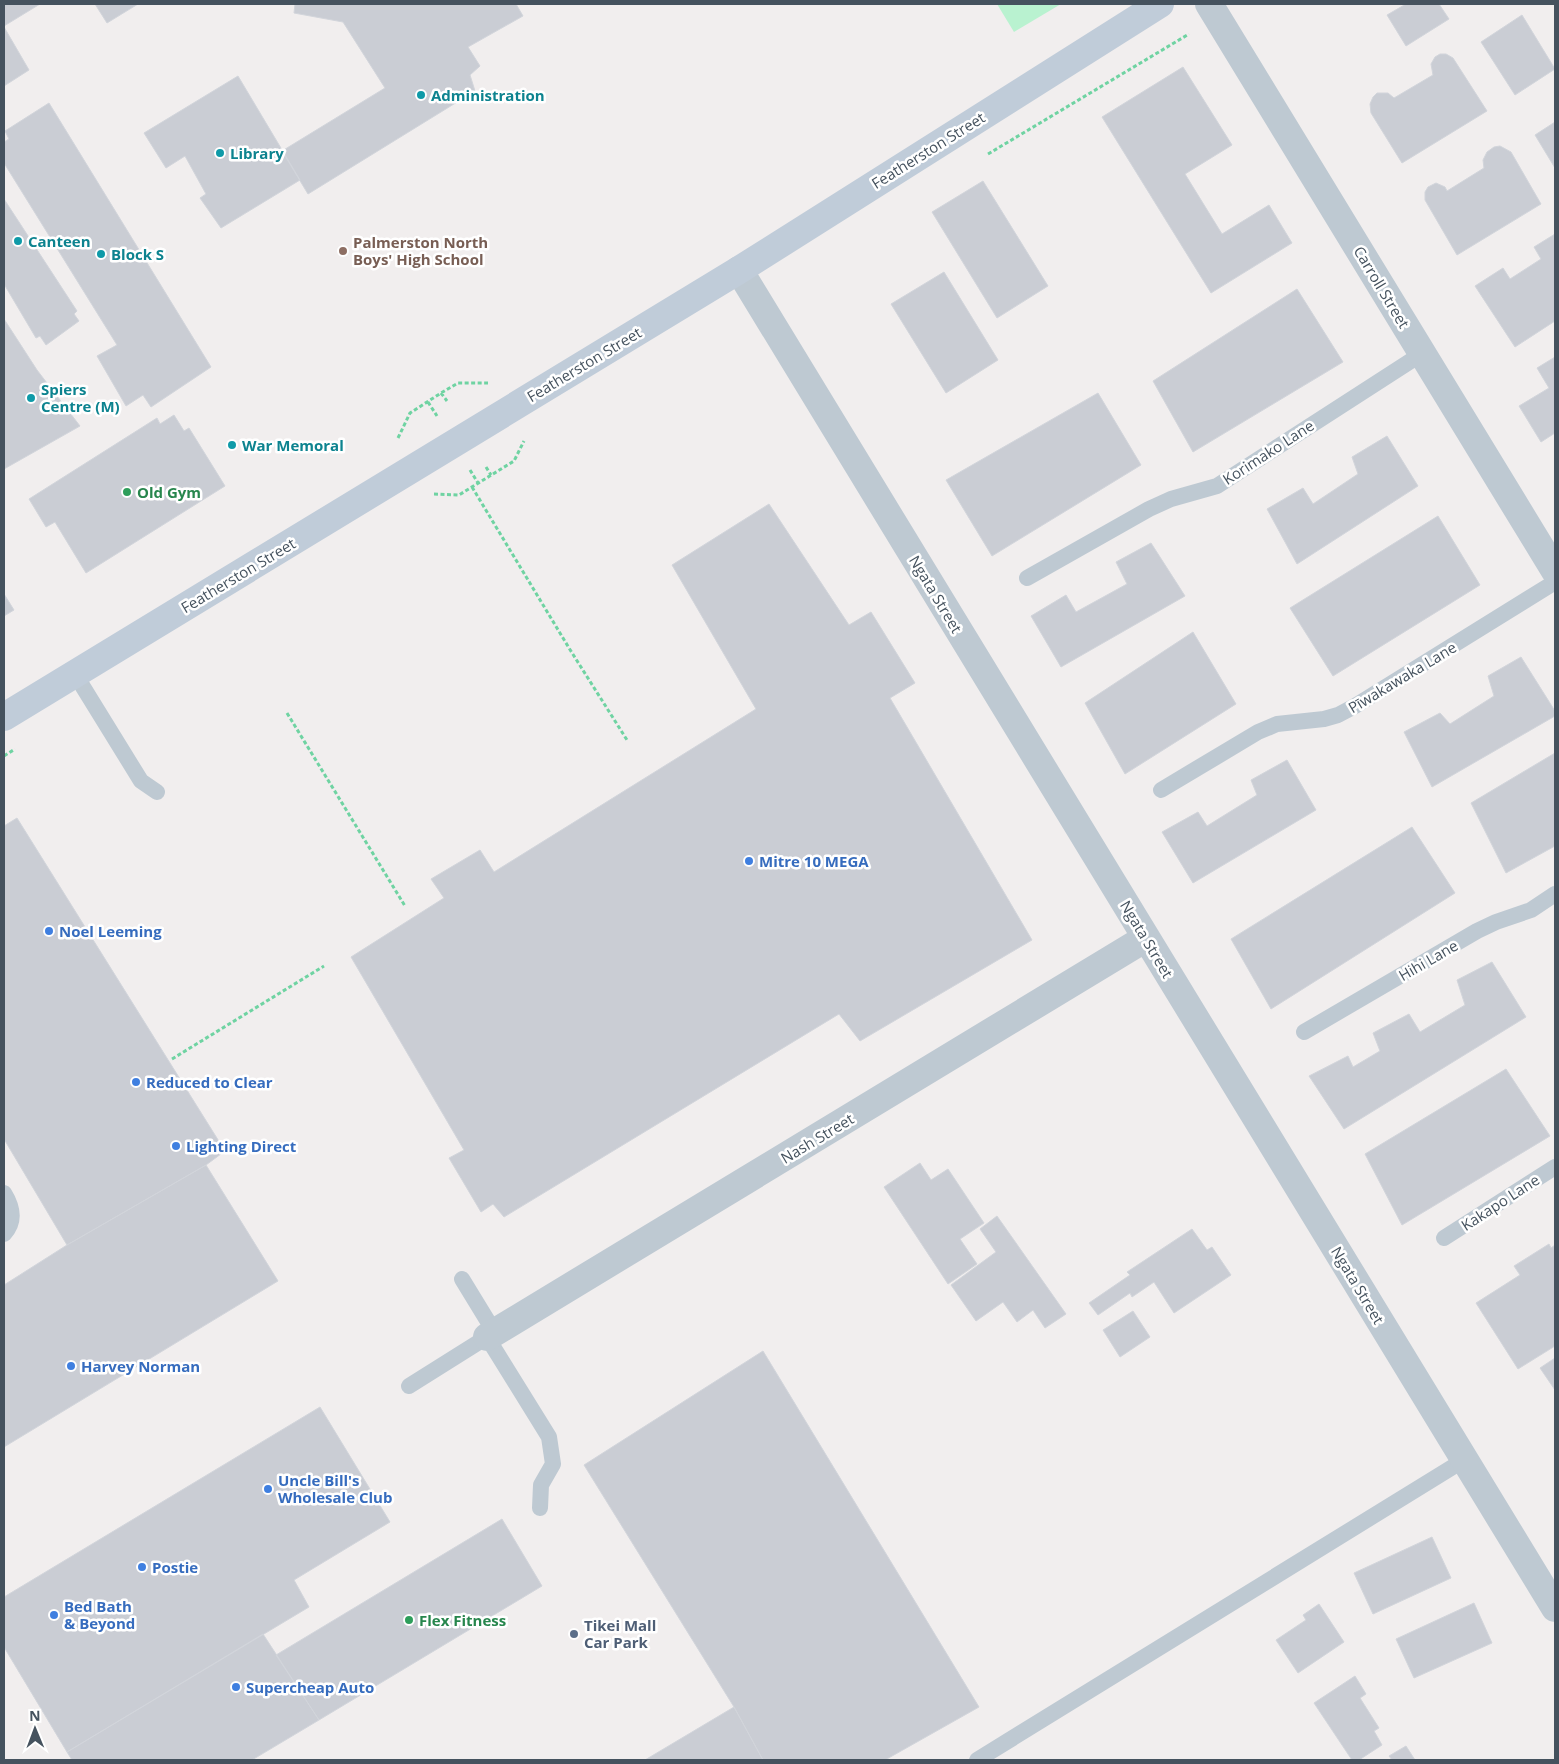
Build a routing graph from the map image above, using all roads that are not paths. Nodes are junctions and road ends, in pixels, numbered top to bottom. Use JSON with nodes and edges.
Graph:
{"nodes":[{"id":1,"x":1160,"y":4,"type":"edge"},
{"id":2,"x":1209,"y":4,"type":"edge"},
{"id":3,"x":738,"y":270,"type":"junction"},
{"id":4,"x":1423,"y":353,"type":"junction"},
{"id":5,"x":1555,"y":571,"type":"edge"},
{"id":6,"x":1027,"y":578,"type":"dead end"},
{"id":7,"x":1555,"y":582,"type":"edge"},
{"id":8,"x":76,"y":674,"type":"junction"},
{"id":9,"x":4,"y":717,"type":"edge"},
{"id":10,"x":1161,"y":790,"type":"dead end"},
{"id":11,"x":157,"y":792,"type":"dead end"},
{"id":12,"x":1555,"y":894,"type":"edge"},
{"id":13,"x":1146,"y":938,"type":"junction"},
{"id":14,"x":1304,"y":1032,"type":"dead end"},
{"id":15,"x":1555,"y":1167,"type":"edge"},
{"id":16,"x":4,"y":1193,"type":"edge"},
{"id":17,"x":4,"y":1234,"type":"edge"},
{"id":18,"x":1444,"y":1238,"type":"dead end"},
{"id":19,"x":462,"y":1279,"type":"dead end"},
{"id":20,"x":491,"y":1335,"type":"junction"},
{"id":21,"x":409,"y":1386,"type":"dead end"},
{"id":22,"x":1464,"y":1460,"type":"junction"},
{"id":23,"x":540,"y":1508,"type":"dead end"},
{"id":24,"x":1555,"y":1608,"type":"edge"},
{"id":25,"x":977,"y":1760,"type":"edge"}],
"edges":[{"from":1,"to":3,"type":"main road","name":"Featherston Street"},
{"from":2,"to":4,"type":"street","name":"Carroll Street"},
{"from":3,"to":8,"type":"main road","name":"Featherston Street"},
{"from":3,"to":13,"type":"street","name":"Ngata Street"},
{"from":4,"to":5,"type":"street","name":"Carroll Street"},
{"from":4,"to":6,"type":"lane","name":"Korimako Lane"},
{"from":7,"to":10,"type":"lane","name":"Pīwakawaka Lane"},
{"from":8,"to":9,"type":"main road","name":"Featherston Street"},
{"from":8,"to":11,"type":"lane"},
{"from":12,"to":14,"type":"lane","name":"Hihi Lane"},
{"from":13,"to":20,"type":"street","name":"Nash Street"},
{"from":13,"to":22,"type":"street","name":"Ngata Street"},
{"from":15,"to":18,"type":"lane","name":"Kakapo Lane"},
{"from":16,"to":17,"type":"lane"},
{"from":19,"to":20,"type":"lane"},
{"from":20,"to":21,"type":"lane"},
{"from":20,"to":23,"type":"lane"},
{"from":22,"to":24,"type":"street","name":"Ngata Street"},
{"from":22,"to":25,"type":"lane"}]}
